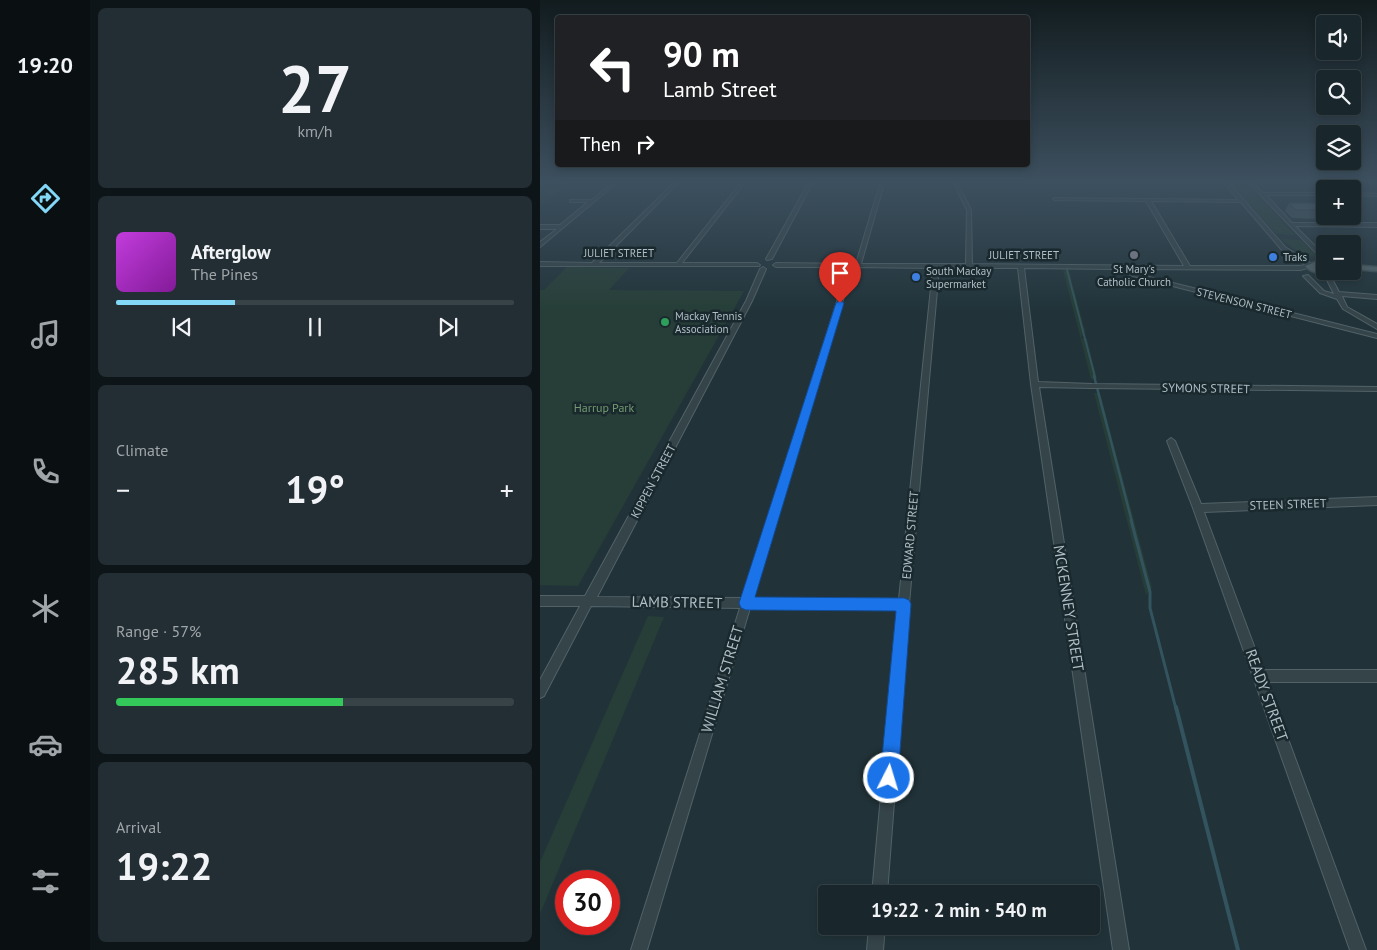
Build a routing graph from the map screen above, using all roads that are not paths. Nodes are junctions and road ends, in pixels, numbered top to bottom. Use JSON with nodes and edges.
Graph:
{"nodes":[{"id":1,"x":565,"y":224,"type":"edge"},
{"id":2,"x":634,"y":224,"type":"edge"},
{"id":3,"x":710,"y":224,"type":"edge"},
{"id":4,"x":788,"y":224,"type":"edge"},
{"id":5,"x":868,"y":224,"type":"edge"},
{"id":6,"x":969,"y":224,"type":"edge"},
{"id":7,"x":1162,"y":224,"type":"edge"},
{"id":8,"x":1263,"y":224,"type":"edge"},
{"id":9,"x":1291,"y":224,"type":"edge"},
{"id":10,"x":1320,"y":224,"type":"edge"},
{"id":11,"x":1377,"y":225,"type":"edge"},
{"id":12,"x":540,"y":227,"type":"edge"},
{"id":13,"x":562,"y":227,"type":"junction"},
{"id":14,"x":1280,"y":244,"type":"junction"},
{"id":15,"x":540,"y":245,"type":"edge"},
{"id":16,"x":1316,"y":258,"type":"edge"},
{"id":17,"x":769,"y":259,"type":"junction"},
{"id":18,"x":1316,"y":263,"type":"edge"},
{"id":19,"x":540,"y":264,"type":"edge"},
{"id":20,"x":594,"y":264,"type":"junction"},
{"id":21,"x":678,"y":265,"type":"junction"},
{"id":22,"x":776,"y":265,"type":"junction"},
{"id":23,"x":855,"y":265,"type":"junction"},
{"id":24,"x":1309,"y":265,"type":"junction"},
{"id":25,"x":936,"y":266,"type":"junction"},
{"id":26,"x":970,"y":266,"type":"junction"},
{"id":27,"x":1021,"y":266,"type":"junction"},
{"id":28,"x":1111,"y":266,"type":"junction"},
{"id":29,"x":1128,"y":266,"type":"junction"},
{"id":30,"x":1187,"y":266,"type":"junction"},
{"id":31,"x":760,"y":267,"type":"junction"},
{"id":32,"x":1273,"y":267,"type":"junction"},
{"id":33,"x":1316,"y":267,"type":"edge"},
{"id":34,"x":1316,"y":269,"type":"edge"},
{"id":35,"x":1361,"y":269,"type":"edge"},
{"id":36,"x":1377,"y":269,"type":"edge"},
{"id":37,"x":1134,"y":275,"type":"junction"},
{"id":38,"x":1306,"y":276,"type":"dead end"},
{"id":39,"x":1330,"y":280,"type":"edge"},
{"id":40,"x":1337,"y":293,"type":"junction"},
{"id":41,"x":1363,"y":296,"type":"junction"},
{"id":42,"x":1377,"y":297,"type":"edge"},
{"id":43,"x":1377,"y":305,"type":"edge"},
{"id":44,"x":1376,"y":327,"type":"edge"},
{"id":45,"x":1354,"y":330,"type":"junction"},
{"id":46,"x":1377,"y":336,"type":"edge"},
{"id":47,"x":1036,"y":384,"type":"junction"},
{"id":48,"x":1377,"y":389,"type":"edge"},
{"id":49,"x":1171,"y":441,"type":"dead end"},
{"id":50,"x":1377,"y":501,"type":"edge"},
{"id":51,"x":1198,"y":508,"type":"junction"},
{"id":52,"x":540,"y":601,"type":"edge"},
{"id":53,"x":588,"y":602,"type":"junction"},
{"id":54,"x":746,"y":603,"type":"junction"},
{"id":55,"x":904,"y":604,"type":"junction"},
{"id":56,"x":1260,"y":676,"type":"junction"},
{"id":57,"x":1377,"y":676,"type":"edge"},
{"id":58,"x":540,"y":692,"type":"edge"},
{"id":59,"x":881,"y":885,"type":"edge"},
{"id":60,"x":876,"y":935,"type":"edge"},
{"id":61,"x":639,"y":950,"type":"edge"},
{"id":62,"x":875,"y":950,"type":"edge"},
{"id":63,"x":1121,"y":950,"type":"edge"},
{"id":64,"x":1358,"y":950,"type":"edge"}],
"edges":[{"from":1,"to":13,"type":"street"},
{"from":2,"to":20,"type":"street"},
{"from":3,"to":21,"type":"street"},
{"from":4,"to":17,"type":"street"},
{"from":5,"to":23,"type":"street","name":"WILLIAM STREET"},
{"from":6,"to":26,"type":"street"},
{"from":7,"to":30,"type":"street"},
{"from":8,"to":14,"type":"street"},
{"from":9,"to":16,"type":"street"},
{"from":10,"to":11,"type":"street"},
{"from":12,"to":13,"type":"street"},
{"from":13,"to":15,"type":"street"},
{"from":14,"to":18,"type":"street"},
{"from":14,"to":24,"type":"street"},
{"from":17,"to":22,"type":"street"},
{"from":17,"to":31,"type":"street"},
{"from":19,"to":20,"type":"street","name":"JULIET STREET"},
{"from":20,"to":21,"type":"street","name":"JULIET STREET"},
{"from":21,"to":31,"type":"street","name":"JULIET STREET"},
{"from":22,"to":23,"type":"street","name":"JULIET STREET"},
{"from":22,"to":31,"type":"street","name":"JULIET STREET"},
{"from":23,"to":25,"type":"street","name":"JULIET STREET"},
{"from":23,"to":54,"type":"street","name":"WILLIAM STREET"},
{"from":24,"to":32,"type":"street","name":"JULIET STREET"},
{"from":24,"to":34,"type":"main road"},
{"from":25,"to":26,"type":"street","name":"JULIET STREET"},
{"from":25,"to":55,"type":"street","name":"EDWARD STREET"},
{"from":26,"to":27,"type":"street","name":"JULIET STREET"},
{"from":27,"to":28,"type":"street","name":"JULIET STREET"},
{"from":27,"to":47,"type":"street","name":"MCKENNEY STREET"},
{"from":28,"to":29,"type":"street","name":"JULIET STREET"},
{"from":28,"to":37,"type":"street","name":"STEVENSON STREET"},
{"from":29,"to":30,"type":"street","name":"JULIET STREET"},
{"from":29,"to":37,"type":"street"},
{"from":30,"to":32,"type":"street","name":"JULIET STREET"},
{"from":31,"to":53,"type":"street","name":"KIPPEN STREET"},
{"from":32,"to":33,"type":"street","name":"JULIET STREET"},
{"from":35,"to":36,"type":"main road"},
{"from":37,"to":45,"type":"street","name":"STEVENSON STREET"},
{"from":38,"to":40,"type":"street"},
{"from":39,"to":40,"type":"street"},
{"from":40,"to":41,"type":"street"},
{"from":40,"to":44,"type":"street"},
{"from":41,"to":42,"type":"street"},
{"from":41,"to":43,"type":"street"},
{"from":44,"to":45,"type":"street","name":"STEVENSON STREET"},
{"from":45,"to":46,"type":"street","name":"STEVENSON STREET"},
{"from":47,"to":48,"type":"street","name":"SYMONS STREET"},
{"from":47,"to":63,"type":"street","name":"MCKENNEY STREET"},
{"from":49,"to":51,"type":"street","name":"READY STREET"},
{"from":50,"to":51,"type":"street","name":"STEEN STREET"},
{"from":51,"to":56,"type":"street","name":"READY STREET"},
{"from":52,"to":53,"type":"street","name":"LAMB STREET"},
{"from":53,"to":54,"type":"street","name":"LAMB STREET"},
{"from":53,"to":58,"type":"street","name":"KIPPEN STREET"},
{"from":54,"to":55,"type":"street","name":"LAMB STREET"},
{"from":54,"to":61,"type":"street","name":"WILLIAM STREET"},
{"from":55,"to":59,"type":"street","name":"EDWARD STREET"},
{"from":56,"to":57,"type":"street"},
{"from":56,"to":64,"type":"street","name":"READY STREET"},
{"from":60,"to":62,"type":"street"}]}
